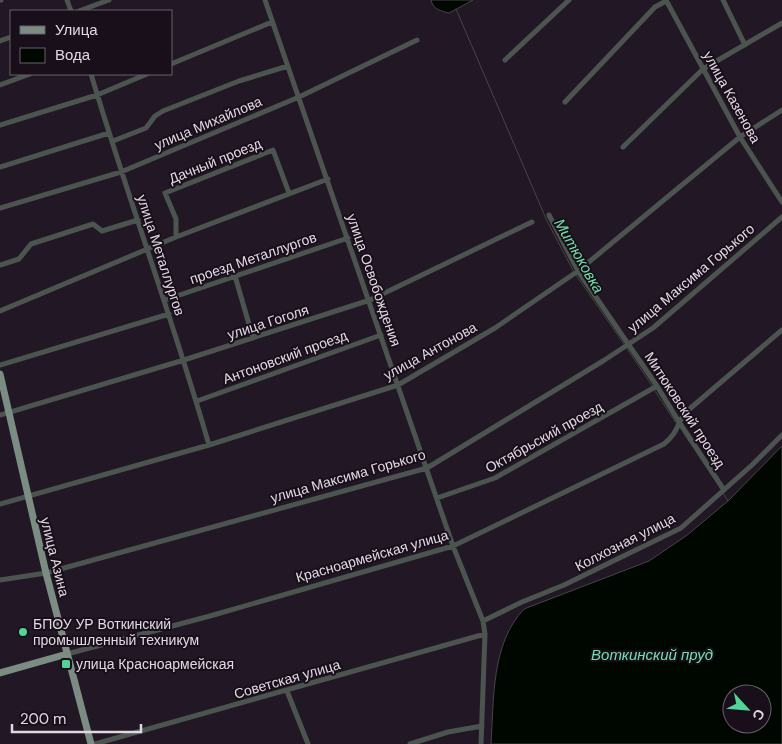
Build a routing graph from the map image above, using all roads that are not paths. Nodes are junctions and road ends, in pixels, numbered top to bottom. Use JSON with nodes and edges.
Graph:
{"nodes":[{"id":1,"x":109,"y":0,"type":"edge"},
{"id":2,"x":265,"y":0,"type":"edge"},
{"id":3,"x":569,"y":0,"type":"edge"},
{"id":4,"x":666,"y":0,"type":"edge"},
{"id":5,"x":725,"y":1,"type":"edge"},
{"id":6,"x":81,"y":10,"type":"edge"},
{"id":7,"x":272,"y":22,"type":"junction"},
{"id":8,"x":782,"y":23,"type":"edge"},
{"id":9,"x":417,"y":40,"type":"dead end"},
{"id":10,"x":745,"y":45,"type":"junction"},
{"id":11,"x":506,"y":60,"type":"dead end"},
{"id":12,"x":172,"y":64,"type":"edge"},
{"id":13,"x":288,"y":66,"type":"junction"},
{"id":14,"x":703,"y":69,"type":"junction"},
{"id":15,"x":28,"y":75,"type":"edge"},
{"id":16,"x":91,"y":75,"type":"edge"},
{"id":17,"x":146,"y":75,"type":"edge"},
{"id":18,"x":0,"y":86,"type":"edge"},
{"id":19,"x":97,"y":95,"type":"junction"},
{"id":20,"x":299,"y":97,"type":"junction"},
{"id":21,"x":565,"y":102,"type":"dead end"},
{"id":22,"x":782,"y":110,"type":"edge"},
{"id":23,"x":0,"y":125,"type":"edge"},
{"id":24,"x":110,"y":133,"type":"junction"},
{"id":25,"x":740,"y":137,"type":"junction"},
{"id":26,"x":113,"y":141,"type":"junction"},
{"id":27,"x":623,"y":147,"type":"dead end"},
{"id":28,"x":0,"y":167,"type":"edge"},
{"id":29,"x":121,"y":172,"type":"junction"},
{"id":30,"x":328,"y":179,"type":"junction"},
{"id":31,"x":289,"y":193,"type":"junction"},
{"id":32,"x":782,"y":202,"type":"edge"},
{"id":33,"x":0,"y":208,"type":"edge"},
{"id":34,"x":549,"y":215,"type":"dead end"},
{"id":35,"x":782,"y":217,"type":"edge"},
{"id":36,"x":138,"y":220,"type":"junction"},
{"id":37,"x":532,"y":222,"type":"dead end"},
{"id":38,"x":176,"y":237,"type":"junction"},
{"id":39,"x":348,"y":238,"type":"junction"},
{"id":40,"x":148,"y":249,"type":"junction"},
{"id":41,"x":0,"y":266,"type":"edge"},
{"id":42,"x":576,"y":273,"type":"junction"},
{"id":43,"x":234,"y":276,"type":"junction"},
{"id":44,"x":165,"y":300,"type":"junction"},
{"id":45,"x":370,"y":300,"type":"junction"},
{"id":46,"x":0,"y":311,"type":"edge"},
{"id":47,"x":169,"y":314,"type":"junction"},
{"id":48,"x":782,"y":330,"type":"edge"},
{"id":49,"x":381,"y":335,"type":"junction"},
{"id":50,"x":253,"y":338,"type":"junction"},
{"id":51,"x":626,"y":346,"type":"junction"},
{"id":52,"x":184,"y":360,"type":"junction"},
{"id":53,"x":0,"y":365,"type":"edge"},
{"id":54,"x":0,"y":374,"type":"edge"},
{"id":55,"x":398,"y":385,"type":"junction"},
{"id":56,"x":658,"y":386,"type":"junction"},
{"id":57,"x":197,"y":401,"type":"junction"},
{"id":58,"x":10,"y":412,"type":"junction"},
{"id":59,"x":0,"y":415,"type":"edge"},
{"id":60,"x":679,"y":422,"type":"junction"},
{"id":61,"x":782,"y":436,"type":"edge"},
{"id":62,"x":209,"y":444,"type":"junction"},
{"id":63,"x":426,"y":468,"type":"junction"},
{"id":64,"x":724,"y":490,"type":"junction"},
{"id":65,"x":28,"y":497,"type":"junction"},
{"id":66,"x":437,"y":498,"type":"junction"},
{"id":67,"x":0,"y":504,"type":"edge"},
{"id":68,"x":453,"y":546,"type":"junction"},
{"id":69,"x":46,"y":573,"type":"junction"},
{"id":70,"x":0,"y":580,"type":"edge"},
{"id":71,"x":483,"y":621,"type":"junction"},
{"id":72,"x":485,"y":634,"type":"junction"},
{"id":73,"x":67,"y":654,"type":"junction"},
{"id":74,"x":0,"y":673,"type":"edge"},
{"id":75,"x":287,"y":691,"type":"junction"},
{"id":76,"x":482,"y":726,"type":"junction"},
{"id":77,"x":91,"y":744,"type":"edge"},
{"id":78,"x":95,"y":744,"type":"edge"},
{"id":79,"x":308,"y":744,"type":"edge"},
{"id":80,"x":410,"y":744,"type":"edge"},
{"id":81,"x":481,"y":744,"type":"edge"}],
"edges":[{"from":1,"to":6,"type":"street"},
{"from":2,"to":7,"type":"street","name":"улица Освобождения"},
{"from":3,"to":11,"type":"street"},
{"from":4,"to":14,"type":"street","name":"улица Казенова"},
{"from":4,"to":21,"type":"street"},
{"from":5,"to":10,"type":"street"},
{"from":7,"to":12,"type":"street"},
{"from":7,"to":13,"type":"street","name":"улица Освобождения"},
{"from":8,"to":10,"type":"street"},
{"from":9,"to":20,"type":"street","name":"улица Михайлова"},
{"from":10,"to":14,"type":"street"},
{"from":13,"to":20,"type":"street","name":"улица Освобождения"},
{"from":13,"to":26,"type":"street"},
{"from":14,"to":25,"type":"street","name":"улица Казенова"},
{"from":14,"to":27,"type":"street"},
{"from":15,"to":18,"type":"street"},
{"from":16,"to":19,"type":"street","name":"улица Металлургов"},
{"from":17,"to":19,"type":"street"},
{"from":19,"to":23,"type":"street"},
{"from":19,"to":24,"type":"street","name":"улица Металлургов"},
{"from":20,"to":29,"type":"street","name":"улица Михайлова"},
{"from":20,"to":30,"type":"street","name":"улица Освобождения"},
{"from":22,"to":25,"type":"street","name":"улица Антонова"},
{"from":24,"to":26,"type":"street","name":"улица Металлургов"},
{"from":24,"to":28,"type":"street"},
{"from":25,"to":32,"type":"street","name":"улица Казенова"},
{"from":25,"to":42,"type":"street","name":"улица Антонова"},
{"from":26,"to":29,"type":"street","name":"улица Металлургов"},
{"from":29,"to":33,"type":"street","name":"улица Михайлова"},
{"from":29,"to":36,"type":"street","name":"улица Металлургов"},
{"from":30,"to":31,"type":"street"},
{"from":30,"to":39,"type":"street","name":"улица Освобождения"},
{"from":31,"to":38,"type":"street"},
{"from":31,"to":38,"type":"street","name":"Дачный проезд"},
{"from":34,"to":42,"type":"street","name":"Митюковский проезд"},
{"from":35,"to":51,"type":"street","name":"улица Максима Горького"},
{"from":36,"to":40,"type":"street","name":"улица Металлургов"},
{"from":36,"to":41,"type":"street"},
{"from":37,"to":45,"type":"street","name":"улица Гоголя"},
{"from":38,"to":40,"type":"street"},
{"from":39,"to":43,"type":"street","name":"проезд Металлургов"},
{"from":39,"to":45,"type":"street","name":"улица Освобождения"},
{"from":40,"to":44,"type":"street","name":"улица Металлургов"},
{"from":40,"to":46,"type":"street"},
{"from":42,"to":51,"type":"street","name":"Митюковский проезд"},
{"from":42,"to":55,"type":"street","name":"улица Антонова"},
{"from":43,"to":44,"type":"street","name":"проезд Металлургов"},
{"from":43,"to":50,"type":"street"},
{"from":44,"to":47,"type":"street","name":"улица Металлургов"},
{"from":45,"to":49,"type":"street","name":"улица Освобождения"},
{"from":45,"to":50,"type":"street","name":"улица Гоголя"},
{"from":47,"to":52,"type":"street","name":"улица Металлургов"},
{"from":47,"to":53,"type":"street"},
{"from":48,"to":60,"type":"street","name":"Красноармейская улица"},
{"from":49,"to":55,"type":"street","name":"улица Освобождения"},
{"from":49,"to":57,"type":"street","name":"Антоновский проезд"},
{"from":50,"to":52,"type":"street","name":"улица Гоголя"},
{"from":51,"to":56,"type":"street","name":"Митюковский проезд"},
{"from":51,"to":63,"type":"street","name":"улица Максима Горького"},
{"from":52,"to":57,"type":"street","name":"улица Металлургов"},
{"from":52,"to":58,"type":"street","name":"улица Гоголя"},
{"from":54,"to":58,"type":"main road","name":"улица Азина"},
{"from":55,"to":62,"type":"street","name":"улица Антонова"},
{"from":55,"to":63,"type":"street","name":"улица Освобождения"},
{"from":56,"to":60,"type":"street","name":"Митюковский проезд"},
{"from":56,"to":66,"type":"street","name":"Октябрьский проезд"},
{"from":57,"to":62,"type":"street","name":"улица Металлургов"},
{"from":58,"to":59,"type":"street","name":"улица Гоголя"},
{"from":58,"to":65,"type":"main road","name":"улица Азина"},
{"from":60,"to":64,"type":"street","name":"Митюковский проезд"},
{"from":60,"to":68,"type":"street","name":"Красноармейская улица"},
{"from":61,"to":64,"type":"street","name":"Колхозная улица"},
{"from":62,"to":65,"type":"street","name":"улица Антонова"},
{"from":63,"to":66,"type":"street","name":"улица Освобождения"},
{"from":63,"to":69,"type":"street","name":"улица Максима Горького"},
{"from":64,"to":71,"type":"street","name":"Колхозная улица"},
{"from":65,"to":67,"type":"street","name":"улица Антонова"},
{"from":65,"to":69,"type":"main road","name":"улица Азина"},
{"from":66,"to":68,"type":"street","name":"улица Освобождения"},
{"from":68,"to":71,"type":"street","name":"улица Освобождения"},
{"from":68,"to":73,"type":"street","name":"Красноармейская улица"},
{"from":69,"to":70,"type":"street","name":"улица Максима Горького"},
{"from":69,"to":73,"type":"main road","name":"улица Азина"},
{"from":71,"to":72,"type":"street","name":"улица Освобождения"},
{"from":72,"to":75,"type":"street","name":"Советская улица"},
{"from":72,"to":76,"type":"street","name":"улица Освобождения"},
{"from":73,"to":74,"type":"main road","name":"Красноармейская улица"},
{"from":73,"to":77,"type":"main road","name":"улица Азина"},
{"from":75,"to":78,"type":"street","name":"Советская улица"},
{"from":75,"to":79,"type":"street"},
{"from":76,"to":80,"type":"street"},
{"from":76,"to":81,"type":"street","name":"улица Освобождения"}]}
